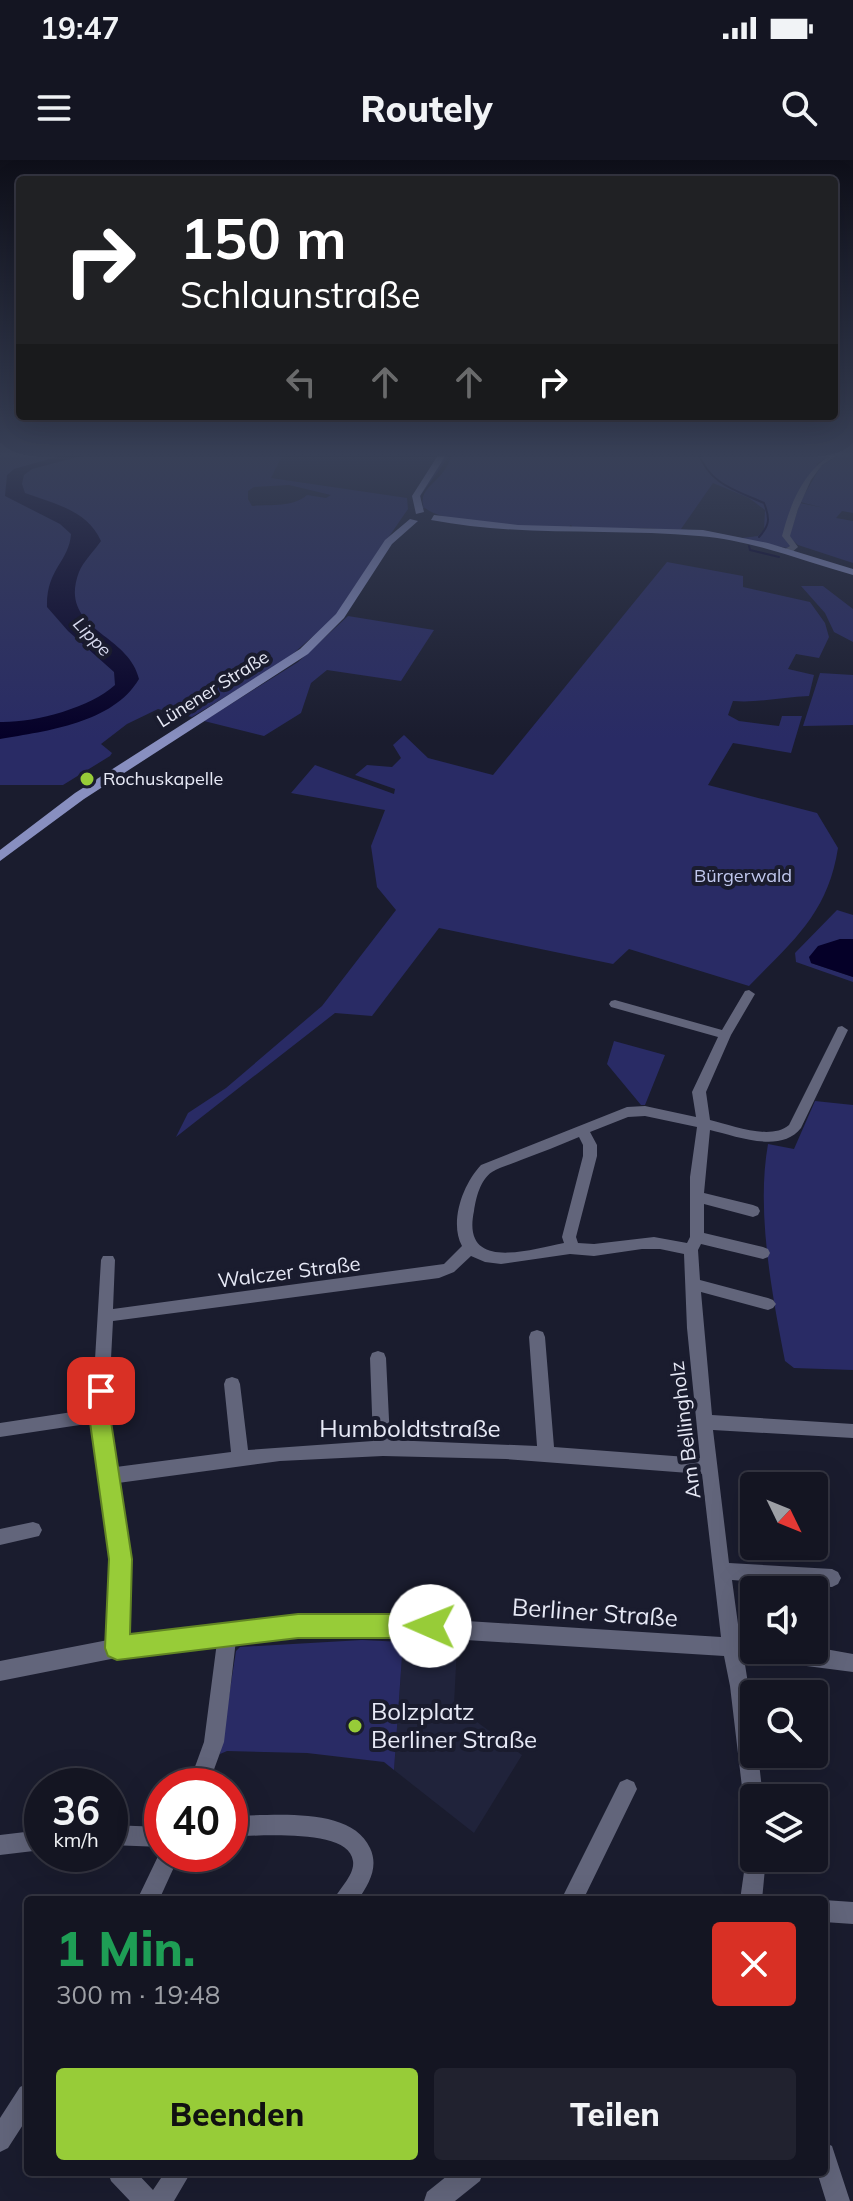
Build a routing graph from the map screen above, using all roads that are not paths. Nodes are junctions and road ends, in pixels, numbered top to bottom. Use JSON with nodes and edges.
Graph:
{"nodes":[{"id":1,"x":385,"y":547,"type":"edge"},
{"id":2,"x":772,"y":547,"type":"edge"},
{"id":3,"x":793,"y":547,"type":"edge"},
{"id":4,"x":788,"y":551,"type":"junction"},
{"id":5,"x":853,"y":572,"type":"edge"},
{"id":6,"x":0,"y":857,"type":"edge"},
{"id":7,"x":749,"y":994,"type":"dead end"},
{"id":8,"x":615,"y":1004,"type":"dead end"},
{"id":9,"x":842,"y":1030,"type":"dead end"},
{"id":10,"x":725,"y":1035,"type":"junction"},
{"id":11,"x":704,"y":1124,"type":"junction"},
{"id":12,"x":582,"y":1129,"type":"junction"},
{"id":13,"x":697,"y":1197,"type":"junction"},
{"id":14,"x":753,"y":1211,"type":"dead end"},
{"id":15,"x":694,"y":1244,"type":"junction"},
{"id":16,"x":470,"y":1248,"type":"junction"},
{"id":17,"x":573,"y":1248,"type":"junction"},
{"id":18,"x":763,"y":1253,"type":"dead end"},
{"id":19,"x":108,"y":1260,"type":"dead end"},
{"id":20,"x":693,"y":1284,"type":"junction"},
{"id":21,"x":768,"y":1304,"type":"dead end"},
{"id":22,"x":105,"y":1316,"type":"junction"},
{"id":23,"x":537,"y":1337,"type":"dead end"},
{"id":24,"x":378,"y":1358,"type":"dead end"},
{"id":25,"x":232,"y":1384,"type":"dead end"},
{"id":26,"x":100,"y":1415,"type":"junction"},
{"id":27,"x":704,"y":1422,"type":"junction"},
{"id":28,"x":0,"y":1430,"type":"edge"},
{"id":29,"x":853,"y":1431,"type":"edge"},
{"id":30,"x":382,"y":1448,"type":"junction"},
{"id":31,"x":546,"y":1453,"type":"junction"},
{"id":32,"x":240,"y":1457,"type":"junction"},
{"id":33,"x":711,"y":1467,"type":"junction"},
{"id":34,"x":110,"y":1476,"type":"junction"},
{"id":35,"x":33,"y":1530,"type":"dead end"},
{"id":36,"x":0,"y":1537,"type":"edge"},
{"id":37,"x":724,"y":1571,"type":"junction"},
{"id":38,"x":832,"y":1578,"type":"dead end"},
{"id":39,"x":228,"y":1633,"type":"junction"},
{"id":40,"x":117,"y":1648,"type":"junction"},
{"id":41,"x":733,"y":1648,"type":"junction"},
{"id":42,"x":853,"y":1663,"type":"edge"},
{"id":43,"x":0,"y":1671,"type":"edge"},
{"id":44,"x":205,"y":1768,"type":"edge"},
{"id":45,"x":751,"y":1784,"type":"edge"},
{"id":46,"x":627,"y":1789,"type":"dead end"},
{"id":47,"x":248,"y":1827,"type":"edge"},
{"id":48,"x":24,"y":1842,"type":"edge"},
{"id":49,"x":0,"y":1845,"type":"edge"},
{"id":50,"x":161,"y":1872,"type":"edge"},
{"id":51,"x":755,"y":1872,"type":"edge"},
{"id":52,"x":150,"y":1896,"type":"edge"},
{"id":53,"x":348,"y":1896,"type":"edge"},
{"id":54,"x":574,"y":1896,"type":"edge"},
{"id":55,"x":754,"y":1896,"type":"edge"},
{"id":56,"x":828,"y":1911,"type":"edge"},
{"id":57,"x":853,"y":1913,"type":"edge"},
{"id":58,"x":24,"y":2101,"type":"edge"},
{"id":59,"x":0,"y":2140,"type":"edge"},
{"id":60,"x":828,"y":2167,"type":"edge"},
{"id":61,"x":124,"y":2176,"type":"edge"},
{"id":62,"x":176,"y":2176,"type":"edge"},
{"id":63,"x":466,"y":2176,"type":"edge"},
{"id":64,"x":146,"y":2201,"type":"edge"},
{"id":65,"x":160,"y":2201,"type":"edge"},
{"id":66,"x":436,"y":2201,"type":"edge"},
{"id":67,"x":838,"y":2201,"type":"edge"}],
"edges":[{"from":1,"to":6,"type":"main road","name":"Lünener Straße"},
{"from":2,"to":4,"type":"main road"},
{"from":3,"to":4,"type":"street"},
{"from":4,"to":5,"type":"main road"},
{"from":7,"to":10,"type":"street","name":"Am Bellingholz"},
{"from":8,"to":10,"type":"street"},
{"from":9,"to":11,"type":"street"},
{"from":10,"to":11,"type":"street","name":"Am Bellingholz"},
{"from":11,"to":12,"type":"street"},
{"from":11,"to":13,"type":"street","name":"Am Bellingholz"},
{"from":12,"to":16,"type":"street"},
{"from":12,"to":17,"type":"street"},
{"from":13,"to":14,"type":"street"},
{"from":13,"to":15,"type":"street","name":"Am Bellingholz"},
{"from":15,"to":17,"type":"street"},
{"from":15,"to":18,"type":"street"},
{"from":15,"to":20,"type":"street","name":"Am Bellingholz"},
{"from":16,"to":17,"type":"street"},
{"from":16,"to":22,"type":"street","name":"Walczer Straße"},
{"from":19,"to":22,"type":"street"},
{"from":20,"to":21,"type":"street"},
{"from":20,"to":27,"type":"street","name":"Am Bellingholz"},
{"from":22,"to":26,"type":"street"},
{"from":23,"to":31,"type":"street"},
{"from":24,"to":30,"type":"street"},
{"from":25,"to":32,"type":"street"},
{"from":26,"to":28,"type":"street"},
{"from":26,"to":34,"type":"street"},
{"from":27,"to":29,"type":"street"},
{"from":27,"to":33,"type":"street","name":"Am Bellingholz"},
{"from":30,"to":31,"type":"street","name":"Humboldtstraße"},
{"from":30,"to":32,"type":"street","name":"Humboldtstraße"},
{"from":31,"to":33,"type":"street","name":"Humboldtstraße"},
{"from":32,"to":34,"type":"street","name":"Humboldtstraße"},
{"from":33,"to":37,"type":"street","name":"Am Bellingholz"},
{"from":34,"to":40,"type":"street"},
{"from":35,"to":36,"type":"street"},
{"from":37,"to":38,"type":"street"},
{"from":37,"to":41,"type":"street","name":"Am Bellingholz"},
{"from":39,"to":40,"type":"street","name":"Berliner Straße"},
{"from":39,"to":41,"type":"street","name":"Berliner Straße"},
{"from":39,"to":44,"type":"street"},
{"from":40,"to":43,"type":"street","name":"Berliner Straße"},
{"from":41,"to":42,"type":"street","name":"Berliner Straße"},
{"from":41,"to":45,"type":"street","name":"Am Bellingholz"},
{"from":46,"to":54,"type":"street"},
{"from":47,"to":53,"type":"street"},
{"from":48,"to":49,"type":"street"},
{"from":50,"to":52,"type":"street"},
{"from":51,"to":55,"type":"street"},
{"from":56,"to":57,"type":"street"},
{"from":58,"to":59,"type":"street"},
{"from":60,"to":67,"type":"street"},
{"from":61,"to":64,"type":"street"},
{"from":62,"to":65,"type":"street"},
{"from":63,"to":66,"type":"street"}]}
